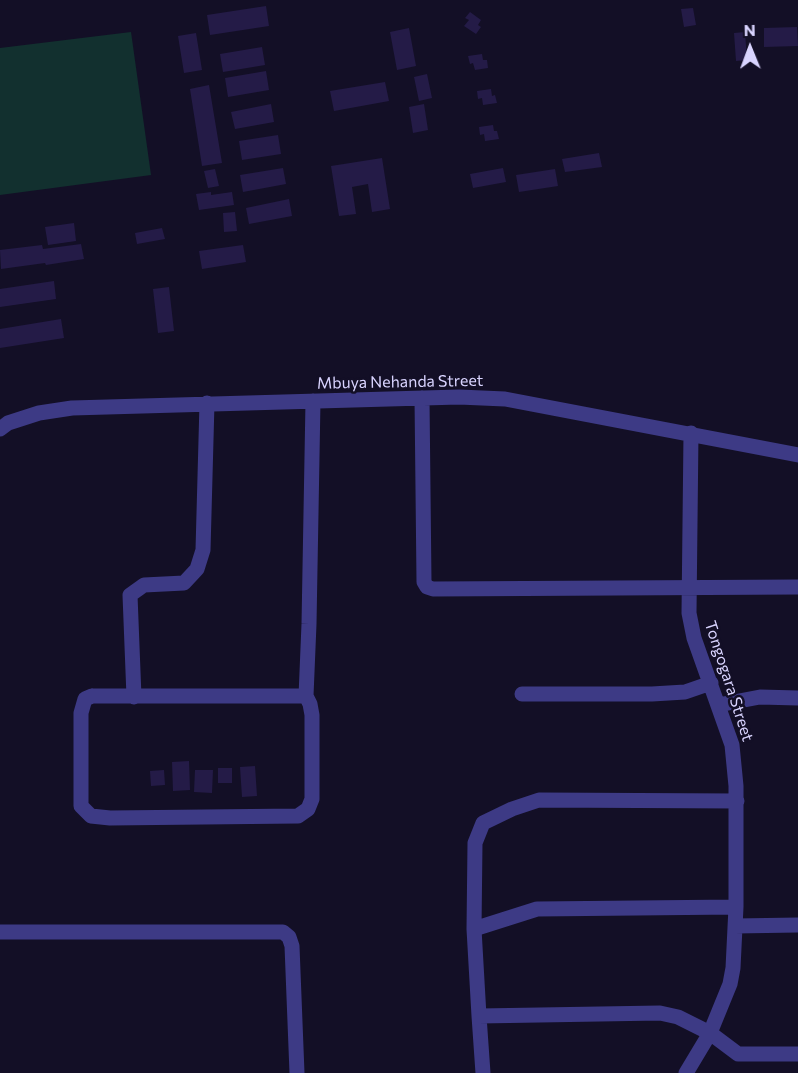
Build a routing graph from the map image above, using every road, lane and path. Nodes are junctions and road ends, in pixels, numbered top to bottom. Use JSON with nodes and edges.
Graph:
{"nodes":[{"id":1,"x":422,"y":398,"type":"junction"},
{"id":2,"x":313,"y":401,"type":"junction"},
{"id":3,"x":207,"y":404,"type":"junction"},
{"id":4,"x":0,"y":429,"type":"edge"},
{"id":5,"x":691,"y":434,"type":"junction"},
{"id":6,"x":798,"y":455,"type":"edge"},
{"id":7,"x":691,"y":587,"type":"junction"},
{"id":8,"x":798,"y":587,"type":"edge"},
{"id":9,"x":711,"y":683,"type":"junction"},
{"id":10,"x":522,"y":694,"type":"dead end"},
{"id":11,"x":306,"y":696,"type":"junction"},
{"id":12,"x":134,"y":697,"type":"junction"},
{"id":13,"x":798,"y":698,"type":"edge"},
{"id":14,"x":718,"y":705,"type":"junction"},
{"id":15,"x":737,"y":801,"type":"junction"},
{"id":16,"x":736,"y":907,"type":"junction"},
{"id":17,"x":798,"y":925,"type":"edge"},
{"id":18,"x":735,"y":926,"type":"junction"},
{"id":19,"x":474,"y":929,"type":"junction"},
{"id":20,"x":0,"y":932,"type":"edge"},
{"id":21,"x":478,"y":1016,"type":"junction"},
{"id":22,"x":710,"y":1033,"type":"junction"},
{"id":23,"x":798,"y":1054,"type":"edge"},
{"id":24,"x":297,"y":1073,"type":"edge"},
{"id":25,"x":483,"y":1073,"type":"edge"},
{"id":26,"x":686,"y":1073,"type":"edge"}],
"edges":[{"from":1,"to":2,"type":"street","name":"Mbuya Nehanda Street"},
{"from":1,"to":5,"type":"street","name":"Mbuya Nehanda Street"},
{"from":1,"to":7,"type":"street"},
{"from":2,"to":3,"type":"street","name":"Mbuya Nehanda Street"},
{"from":2,"to":11,"type":"street"},
{"from":3,"to":4,"type":"street","name":"Mbuya Nehanda Street"},
{"from":3,"to":12,"type":"street"},
{"from":5,"to":6,"type":"street","name":"Mbuya Nehanda Street"},
{"from":5,"to":7,"type":"street","name":"Tongogara Street"},
{"from":7,"to":8,"type":"street"},
{"from":7,"to":9,"type":"street","name":"Tongogara Street"},
{"from":9,"to":10,"type":"street"},
{"from":9,"to":14,"type":"street","name":"Tongogara Street"},
{"from":11,"to":12,"type":"street"},
{"from":11,"to":12,"type":"street"},
{"from":13,"to":14,"type":"street"},
{"from":14,"to":15,"type":"street","name":"Tongogara Street"},
{"from":15,"to":16,"type":"street","name":"Tongogara Street"},
{"from":15,"to":19,"type":"street"},
{"from":16,"to":18,"type":"street","name":"Tongogara Street"},
{"from":16,"to":19,"type":"street"},
{"from":17,"to":18,"type":"street"},
{"from":18,"to":22,"type":"street","name":"Tongogara Street"},
{"from":19,"to":21,"type":"street"},
{"from":20,"to":24,"type":"street"},
{"from":21,"to":22,"type":"street"},
{"from":21,"to":25,"type":"street"},
{"from":22,"to":23,"type":"street"},
{"from":22,"to":26,"type":"street","name":"Tongogara Street"}]}
